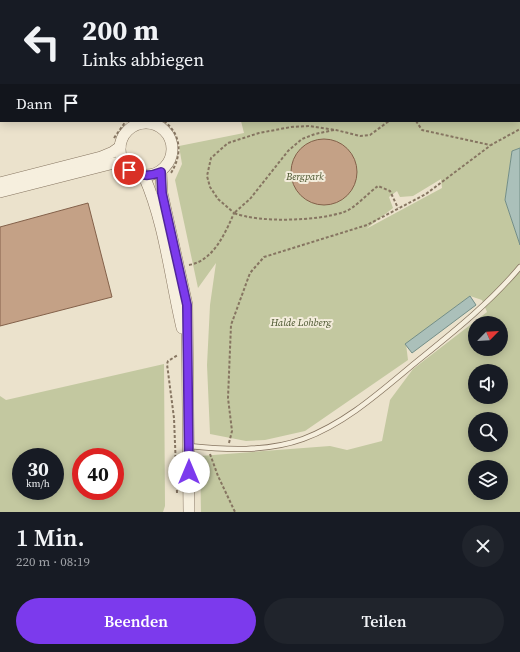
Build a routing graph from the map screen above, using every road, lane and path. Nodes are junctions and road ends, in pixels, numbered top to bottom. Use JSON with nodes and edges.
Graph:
{"nodes":[{"id":1,"x":388,"y":122,"type":"edge"},
{"id":2,"x":417,"y":122,"type":"edge"},
{"id":3,"x":520,"y":129,"type":"edge"},
{"id":4,"x":336,"y":130,"type":"junction"},
{"id":5,"x":491,"y":146,"type":"junction"},
{"id":6,"x":120,"y":147,"type":"junction"},
{"id":7,"x":124,"y":163,"type":"junction"},
{"id":8,"x":161,"y":172,"type":"junction"},
{"id":9,"x":144,"y":176,"type":"junction"},
{"id":10,"x":0,"y":183,"type":"edge"},
{"id":11,"x":0,"y":192,"type":"edge"},
{"id":12,"x":398,"y":208,"type":"junction"},
{"id":13,"x":234,"y":213,"type":"junction"},
{"id":14,"x":189,"y":265,"type":"dead end"},
{"id":15,"x":520,"y":267,"type":"edge"},
{"id":16,"x":188,"y":349,"type":"junction"},
{"id":17,"x":188,"y":446,"type":"junction"},
{"id":18,"x":209,"y":448,"type":"junction"},
{"id":19,"x":224,"y":448,"type":"junction"},
{"id":20,"x":178,"y":496,"type":"dead end"},
{"id":21,"x":189,"y":512,"type":"edge"},
{"id":22,"x":235,"y":512,"type":"edge"}],
"edges":[{"from":1,"to":4,"type":"path"},
{"from":2,"to":5,"type":"path"},
{"from":3,"to":5,"type":"path"},
{"from":4,"to":13,"type":"path"},
{"from":4,"to":13,"type":"path"},
{"from":5,"to":12,"type":"path"},
{"from":6,"to":7,"type":"street"},
{"from":6,"to":8,"type":"street"},
{"from":6,"to":10,"type":"street"},
{"from":7,"to":9,"type":"street"},
{"from":7,"to":11,"type":"street"},
{"from":8,"to":9,"type":"street"},
{"from":8,"to":16,"type":"street"},
{"from":9,"to":16,"type":"street"},
{"from":12,"to":13,"type":"path"},
{"from":12,"to":19,"type":"path"},
{"from":13,"to":14,"type":"path"},
{"from":15,"to":19,"type":"lane"},
{"from":16,"to":17,"type":"street"},
{"from":16,"to":20,"type":"path"},
{"from":17,"to":18,"type":"lane"},
{"from":17,"to":21,"type":"street"},
{"from":18,"to":19,"type":"lane"},
{"from":18,"to":22,"type":"path"}]}
